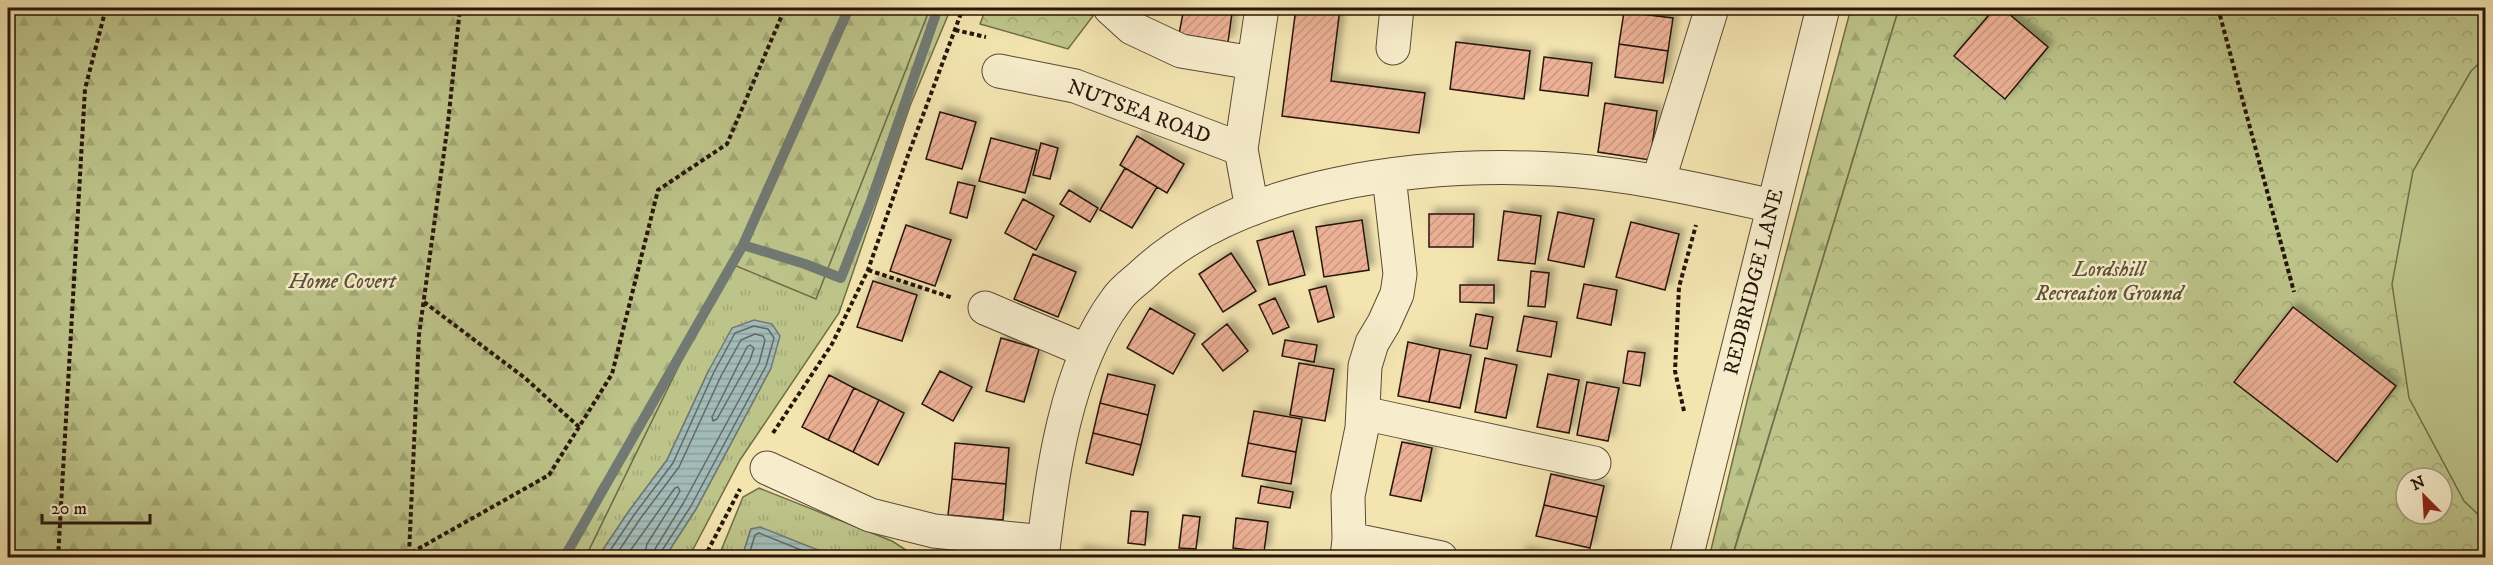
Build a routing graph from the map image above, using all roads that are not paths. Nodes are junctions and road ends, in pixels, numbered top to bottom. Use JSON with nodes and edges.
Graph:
{"nodes":[{"id":1,"x":1110,"y":8,"type":"edge"},
{"id":2,"x":1262,"y":8,"type":"edge"},
{"id":3,"x":1397,"y":8,"type":"edge"},
{"id":4,"x":1712,"y":8,"type":"edge"},
{"id":5,"x":1822,"y":8,"type":"edge"},
{"id":6,"x":1393,"y":48,"type":"dead end"},
{"id":7,"x":1253,"y":63,"type":"junction"},
{"id":8,"x":999,"y":71,"type":"dead end"},
{"id":9,"x":1241,"y":149,"type":"junction"},
{"id":10,"x":1389,"y":176,"type":"junction"},
{"id":11,"x":1658,"y":182,"type":"junction"},
{"id":12,"x":1773,"y":206,"type":"junction"},
{"id":13,"x":1252,"y":209,"type":"junction"},
{"id":14,"x":985,"y":308,"type":"road end"},
{"id":15,"x":1087,"y":351,"type":"junction"},
{"id":16,"x":1363,"y":413,"type":"junction"},
{"id":17,"x":760,"y":463,"type":"road end"},
{"id":18,"x":1593,"y":463,"type":"dead end"},
{"id":19,"x":1348,"y":548,"type":"edge"},
{"id":20,"x":1043,"y":550,"type":"edge"},
{"id":21,"x":1441,"y":558,"type":"edge"},
{"id":22,"x":1686,"y":558,"type":"edge"}],
"edges":[{"from":1,"to":7,"type":"street"},
{"from":2,"to":7,"type":"street","name":"NUTSEA ROAD"},
{"from":3,"to":6,"type":"street"},
{"from":4,"to":11,"type":"street"},
{"from":5,"to":12,"type":"street","name":"REDBRIDGE LANE"},
{"from":7,"to":9,"type":"street","name":"NUTSEA ROAD"},
{"from":8,"to":9,"type":"street","name":"NUTSEA ROAD"},
{"from":9,"to":13,"type":"street","name":"NUTSEA ROAD"},
{"from":10,"to":11,"type":"street"},
{"from":10,"to":13,"type":"street"},
{"from":10,"to":16,"type":"street"},
{"from":11,"to":12,"type":"street"},
{"from":12,"to":22,"type":"street","name":"REDBRIDGE LANE"},
{"from":13,"to":15,"type":"street"},
{"from":14,"to":15,"type":"street"},
{"from":15,"to":20,"type":"street"},
{"from":16,"to":18,"type":"street"},
{"from":16,"to":19,"type":"street"},
{"from":17,"to":20,"type":"street"},
{"from":19,"to":21,"type":"street"}]}
